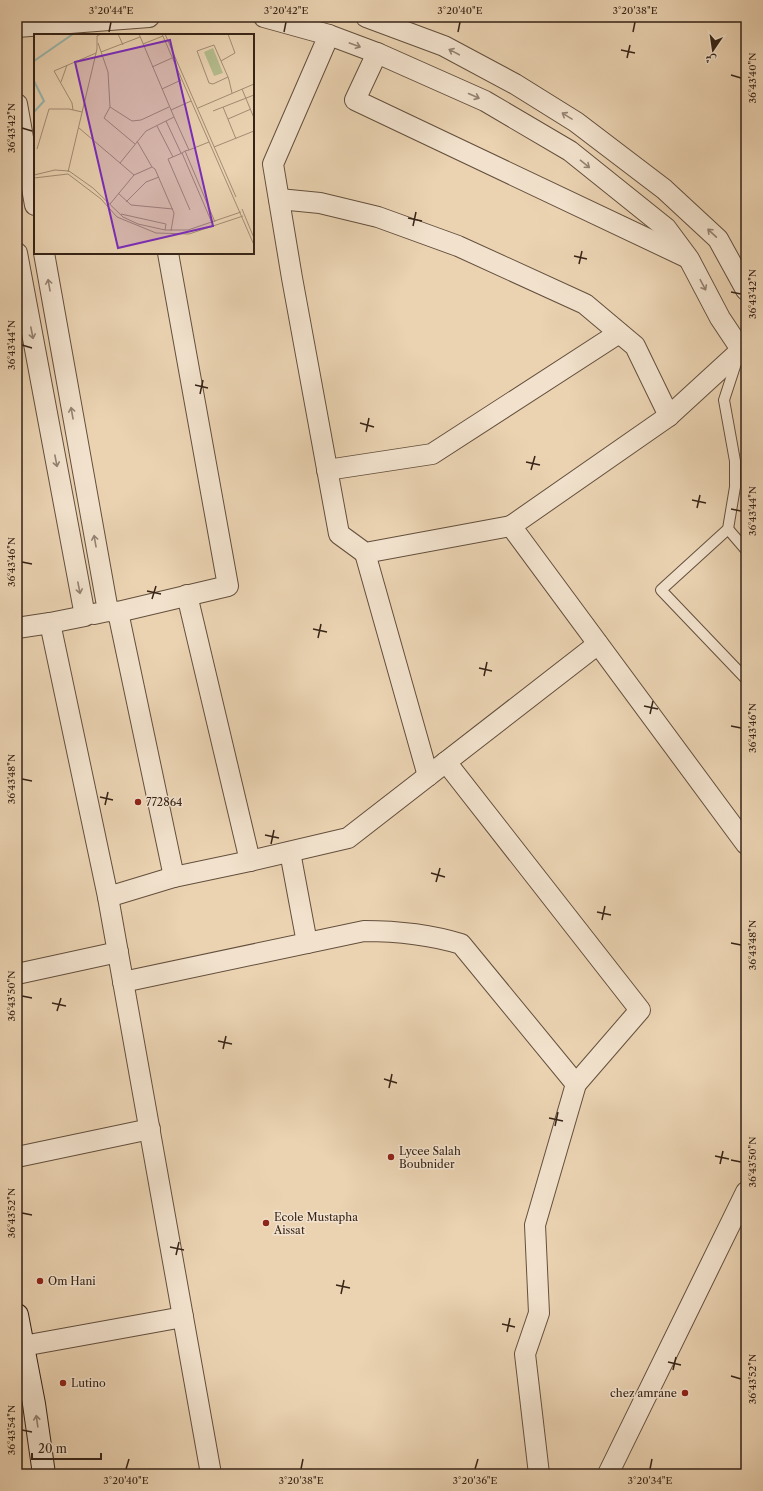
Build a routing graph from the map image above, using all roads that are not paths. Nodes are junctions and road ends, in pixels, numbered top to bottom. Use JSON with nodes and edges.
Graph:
{"nodes":[{"id":1,"x":149,"y":17,"type":"edge"},
{"id":2,"x":264,"y":17,"type":"edge"},
{"id":3,"x":366,"y":17,"type":"edge"},
{"id":4,"x":17,"y":27,"type":"edge"},
{"id":5,"x":329,"y":35,"type":"junction"},
{"id":6,"x":377,"y":53,"type":"junction"},
{"id":7,"x":17,"y":104,"type":"edge"},
{"id":8,"x":279,"y":198,"type":"junction"},
{"id":9,"x":34,"y":199,"type":"edge"},
{"id":10,"x":17,"y":253,"type":"edge"},
{"id":11,"x":44,"y":254,"type":"edge"},
{"id":12,"x":168,"y":254,"type":"edge"},
{"id":13,"x":689,"y":258,"type":"junction"},
{"id":14,"x":746,"y":290,"type":"edge"},
{"id":15,"x":619,"y":333,"type":"junction"},
{"id":16,"x":743,"y":353,"type":"edge"},
{"id":17,"x":669,"y":416,"type":"junction"},
{"id":18,"x":327,"y":470,"type":"junction"},
{"id":19,"x":511,"y":526,"type":"junction"},
{"id":20,"x":728,"y":529,"type":"junction"},
{"id":21,"x":746,"y":550,"type":"edge"},
{"id":22,"x":366,"y":553,"type":"junction"},
{"id":23,"x":187,"y":595,"type":"junction"},
{"id":24,"x":113,"y":612,"type":"junction"},
{"id":25,"x":84,"y":616,"type":"junction"},
{"id":26,"x":50,"y":623,"type":"junction"},
{"id":27,"x":17,"y":628,"type":"edge"},
{"id":28,"x":598,"y":644,"type":"junction"},
{"id":29,"x":746,"y":679,"type":"edge"},
{"id":30,"x":446,"y":762,"type":"junction"},
{"id":31,"x":428,"y":776,"type":"junction"},
{"id":32,"x":746,"y":844,"type":"edge"},
{"id":33,"x":290,"y":852,"type":"junction"},
{"id":34,"x":250,"y":861,"type":"junction"},
{"id":35,"x":174,"y":877,"type":"junction"},
{"id":36,"x":108,"y":897,"type":"junction"},
{"id":37,"x":307,"y":943,"type":"junction"},
{"id":38,"x":118,"y":952,"type":"junction"},
{"id":39,"x":17,"y":974,"type":"edge"},
{"id":40,"x":123,"y":982,"type":"junction"},
{"id":41,"x":576,"y":1084,"type":"junction"},
{"id":42,"x":150,"y":1129,"type":"junction"},
{"id":43,"x":17,"y":1157,"type":"edge"},
{"id":44,"x":746,"y":1192,"type":"edge"},
{"id":45,"x":17,"y":1315,"type":"edge"},
{"id":46,"x":183,"y":1317,"type":"junction"},
{"id":47,"x":23,"y":1346,"type":"junction"},
{"id":48,"x":44,"y":1474,"type":"edge"},
{"id":49,"x":211,"y":1474,"type":"edge"},
{"id":50,"x":539,"y":1474,"type":"edge"},
{"id":51,"x":608,"y":1474,"type":"edge"}],
"edges":[{"from":1,"to":4,"type":"street"},
{"from":2,"to":5,"type":"street"},
{"from":14,"to":3,"type":"street","one_way":true},
{"from":5,"to":6,"type":"street","one_way":true},
{"from":5,"to":8,"type":"street"},
{"from":6,"to":13,"type":"street","one_way":true},
{"from":6,"to":13,"type":"street"},
{"from":7,"to":9,"type":"street"},
{"from":8,"to":15,"type":"street"},
{"from":8,"to":18,"type":"street"},
{"from":10,"to":25,"type":"street","one_way":true},
{"from":24,"to":11,"type":"street","one_way":true},
{"from":12,"to":23,"type":"street"},
{"from":13,"to":16,"type":"street","one_way":true},
{"from":15,"to":17,"type":"street"},
{"from":15,"to":18,"type":"street"},
{"from":16,"to":17,"type":"street"},
{"from":16,"to":20,"type":"lane"},
{"from":17,"to":19,"type":"street"},
{"from":18,"to":22,"type":"street"},
{"from":19,"to":22,"type":"street"},
{"from":19,"to":28,"type":"street"},
{"from":20,"to":21,"type":"lane"},
{"from":20,"to":29,"type":"lane"},
{"from":22,"to":31,"type":"street"},
{"from":23,"to":24,"type":"street"},
{"from":23,"to":34,"type":"street"},
{"from":24,"to":25,"type":"street"},
{"from":24,"to":35,"type":"street"},
{"from":25,"to":26,"type":"street"},
{"from":26,"to":27,"type":"street"},
{"from":26,"to":36,"type":"street"},
{"from":28,"to":30,"type":"street"},
{"from":28,"to":32,"type":"street"},
{"from":30,"to":31,"type":"street"},
{"from":30,"to":41,"type":"street"},
{"from":31,"to":33,"type":"street"},
{"from":33,"to":34,"type":"street"},
{"from":33,"to":37,"type":"street"},
{"from":34,"to":35,"type":"street"},
{"from":35,"to":36,"type":"street"},
{"from":36,"to":38,"type":"street"},
{"from":37,"to":40,"type":"street"},
{"from":37,"to":41,"type":"street"},
{"from":38,"to":39,"type":"street"},
{"from":38,"to":40,"type":"street"},
{"from":40,"to":42,"type":"street"},
{"from":41,"to":50,"type":"street"},
{"from":42,"to":43,"type":"street"},
{"from":42,"to":46,"type":"street"},
{"from":44,"to":51,"type":"street"},
{"from":45,"to":47,"type":"main road"},
{"from":46,"to":47,"type":"street"},
{"from":46,"to":49,"type":"street"},
{"from":48,"to":47,"type":"main road","one_way":true}]}
